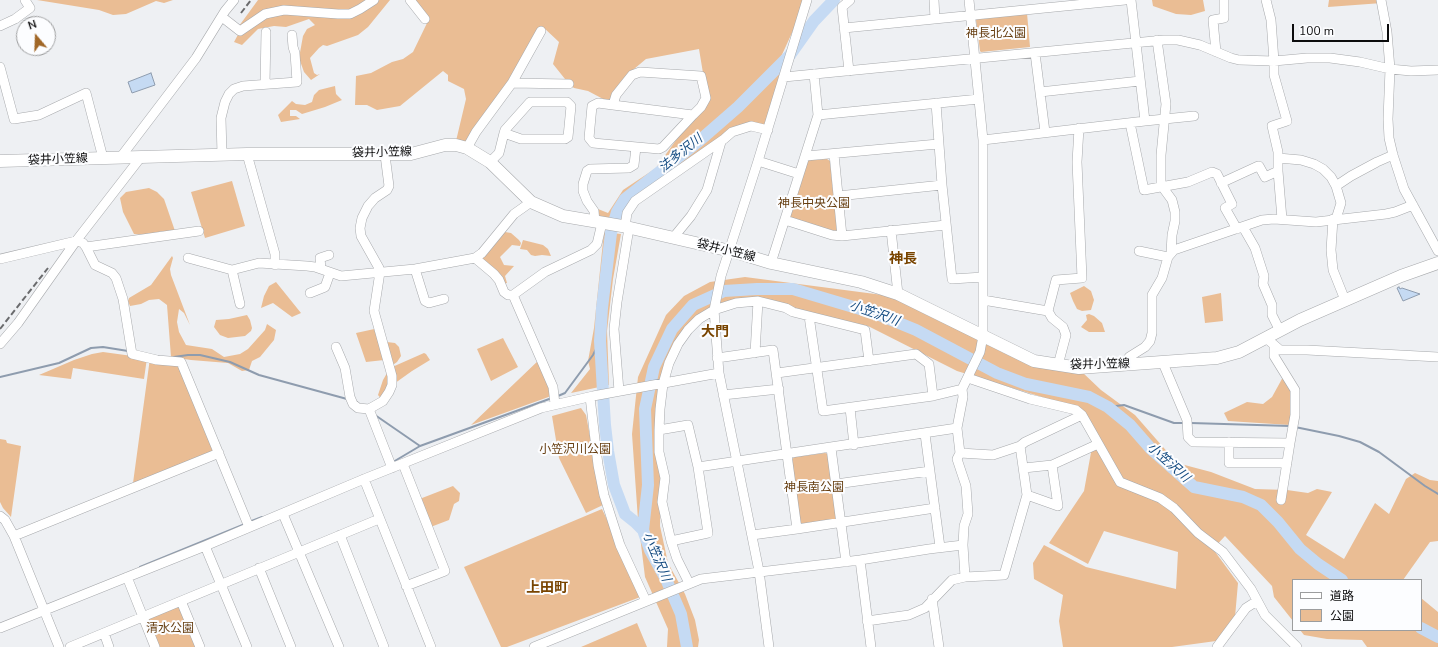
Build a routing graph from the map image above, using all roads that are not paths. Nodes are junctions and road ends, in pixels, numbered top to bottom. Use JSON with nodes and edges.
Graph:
{"nodes":[{"id":1,"x":25,"y":0,"type":"edge"},
{"id":2,"x":234,"y":0,"type":"edge"},
{"id":3,"x":374,"y":0,"type":"edge"},
{"id":4,"x":410,"y":0,"type":"edge"},
{"id":5,"x":807,"y":0,"type":"edge"},
{"id":6,"x":850,"y":0,"type":"edge"},
{"id":7,"x":934,"y":0,"type":"edge"},
{"id":8,"x":969,"y":0,"type":"edge"},
{"id":9,"x":1125,"y":0,"type":"edge"},
{"id":10,"x":1131,"y":0,"type":"edge"},
{"id":11,"x":1224,"y":0,"type":"edge"},
{"id":12,"x":1266,"y":0,"type":"edge"},
{"id":13,"x":1381,"y":0,"type":"edge"},
{"id":14,"x":970,"y":15,"type":"junction"},
{"id":15,"x":222,"y":17,"type":"junction"},
{"id":16,"x":425,"y":19,"type":"dead end"},
{"id":17,"x":935,"y":19,"type":"junction"},
{"id":18,"x":0,"y":26,"type":"edge"},
{"id":19,"x":844,"y":28,"type":"junction"},
{"id":20,"x":541,"y":31,"type":"dead end"},
{"id":21,"x":266,"y":32,"type":"dead end"},
{"id":22,"x":292,"y":35,"type":"dead end"},
{"id":23,"x":1157,"y":40,"type":"junction"},
{"id":24,"x":1136,"y":42,"type":"junction"},
{"id":25,"x":1216,"y":52,"type":"junction"},
{"id":26,"x":1035,"y":53,"type":"junction"},
{"id":27,"x":975,"y":58,"type":"junction"},
{"id":28,"x":1274,"y":61,"type":"junction"},
{"id":29,"x":0,"y":67,"type":"edge"},
{"id":30,"x":1390,"y":69,"type":"junction"},
{"id":31,"x":1438,"y":70,"type":"edge"},
{"id":32,"x":850,"y":71,"type":"junction"},
{"id":33,"x":814,"y":74,"type":"junction"},
{"id":34,"x":784,"y":77,"type":"junction"},
{"id":35,"x":1140,"y":81,"type":"junction"},
{"id":36,"x":512,"y":83,"type":"junction"},
{"id":37,"x":265,"y":84,"type":"junction"},
{"id":38,"x":569,"y":84,"type":"dead end"},
{"id":39,"x":1040,"y":92,"type":"junction"},
{"id":40,"x":979,"y":99,"type":"junction"},
{"id":41,"x":936,"y":103,"type":"junction"},
{"id":42,"x":10,"y":104,"type":"junction"},
{"id":43,"x":613,"y":105,"type":"junction"},
{"id":44,"x":0,"y":107,"type":"edge"},
{"id":45,"x":693,"y":114,"type":"junction"},
{"id":46,"x":818,"y":115,"type":"junction"},
{"id":47,"x":1194,"y":116,"type":"dead end"},
{"id":48,"x":1165,"y":119,"type":"junction"},
{"id":49,"x":1145,"y":121,"type":"junction"},
{"id":50,"x":1130,"y":123,"type":"junction"},
{"id":51,"x":1079,"y":128,"type":"junction"},
{"id":52,"x":768,"y":130,"type":"junction"},
{"id":53,"x":1045,"y":132,"type":"junction"},
{"id":54,"x":504,"y":133,"type":"junction"},
{"id":55,"x":983,"y":140,"type":"junction"},
{"id":56,"x":721,"y":142,"type":"junction"},
{"id":57,"x":938,"y":144,"type":"junction"},
{"id":58,"x":636,"y":147,"type":"junction"},
{"id":59,"x":467,"y":148,"type":"junction"},
{"id":60,"x":222,"y":154,"type":"junction"},
{"id":61,"x":247,"y":154,"type":"junction"},
{"id":62,"x":834,"y":154,"type":"junction"},
{"id":63,"x":386,"y":155,"type":"junction"},
{"id":64,"x":1393,"y":155,"type":"junction"},
{"id":65,"x":806,"y":156,"type":"junction"},
{"id":66,"x":141,"y":157,"type":"junction"},
{"id":67,"x":103,"y":158,"type":"junction"},
{"id":68,"x":120,"y":158,"type":"junction"},
{"id":69,"x":1278,"y":158,"type":"junction"},
{"id":70,"x":0,"y":161,"type":"edge"},
{"id":71,"x":758,"y":161,"type":"junction"},
{"id":72,"x":490,"y":162,"type":"junction"},
{"id":73,"x":1278,"y":171,"type":"junction"},
{"id":74,"x":799,"y":174,"type":"junction"},
{"id":75,"x":1221,"y":183,"type":"junction"},
{"id":76,"x":942,"y":185,"type":"junction"},
{"id":77,"x":1336,"y":186,"type":"junction"},
{"id":78,"x":1162,"y":187,"type":"junction"},
{"id":79,"x":838,"y":196,"type":"junction"},
{"id":80,"x":531,"y":202,"type":"junction"},
{"id":81,"x":1413,"y":205,"type":"junction"},
{"id":82,"x":1282,"y":219,"type":"junction"},
{"id":83,"x":1334,"y":219,"type":"junction"},
{"id":84,"x":785,"y":220,"type":"junction"},
{"id":85,"x":601,"y":223,"type":"junction"},
{"id":86,"x":946,"y":225,"type":"junction"},
{"id":87,"x":625,"y":227,"type":"junction"},
{"id":88,"x":1240,"y":228,"type":"junction"},
{"id":89,"x":891,"y":230,"type":"junction"},
{"id":90,"x":199,"y":231,"type":"dead end"},
{"id":91,"x":842,"y":236,"type":"junction"},
{"id":92,"x":673,"y":238,"type":"junction"},
{"id":93,"x":76,"y":241,"type":"junction"},
{"id":94,"x":86,"y":247,"type":"junction"},
{"id":95,"x":730,"y":251,"type":"junction"},
{"id":96,"x":1139,"y":251,"type":"dead end"},
{"id":97,"x":1438,"y":251,"type":"edge"},
{"id":98,"x":330,"y":255,"type":"dead end"},
{"id":99,"x":1170,"y":255,"type":"junction"},
{"id":100,"x":188,"y":258,"type":"dead end"},
{"id":101,"x":475,"y":258,"type":"junction"},
{"id":102,"x":0,"y":259,"type":"edge"},
{"id":103,"x":771,"y":263,"type":"junction"},
{"id":104,"x":1438,"y":263,"type":"edge"},
{"id":105,"x":275,"y":264,"type":"junction"},
{"id":106,"x":415,"y":269,"type":"junction"},
{"id":107,"x":232,"y":270,"type":"junction"},
{"id":108,"x":325,"y":271,"type":"junction"},
{"id":109,"x":380,"y":272,"type":"junction"},
{"id":110,"x":983,"y":277,"type":"junction"},
{"id":111,"x":310,"y":293,"type":"dead end"},
{"id":112,"x":898,"y":294,"type":"junction"},
{"id":113,"x":513,"y":295,"type":"junction"},
{"id":114,"x":444,"y":299,"type":"dead end"},
{"id":115,"x":983,"y":300,"type":"junction"},
{"id":116,"x":1345,"y":300,"type":"junction"},
{"id":117,"x":758,"y":301,"type":"junction"},
{"id":118,"x":240,"y":304,"type":"dead end"},
{"id":119,"x":714,"y":309,"type":"junction"},
{"id":120,"x":1048,"y":311,"type":"junction"},
{"id":121,"x":809,"y":316,"type":"junction"},
{"id":122,"x":1280,"y":331,"type":"junction"},
{"id":123,"x":984,"y":336,"type":"junction"},
{"id":124,"x":1270,"y":342,"type":"junction"},
{"id":125,"x":0,"y":344,"type":"edge"},
{"id":126,"x":336,"y":347,"type":"dead end"},
{"id":127,"x":755,"y":353,"type":"junction"},
{"id":128,"x":1438,"y":357,"type":"edge"},
{"id":129,"x":717,"y":358,"type":"junction"},
{"id":130,"x":869,"y":361,"type":"junction"},
{"id":131,"x":1163,"y":363,"type":"junction"},
{"id":132,"x":1058,"y":365,"type":"junction"},
{"id":133,"x":1127,"y":365,"type":"junction"},
{"id":134,"x":816,"y":368,"type":"junction"},
{"id":135,"x":719,"y":373,"type":"junction"},
{"id":136,"x":777,"y":373,"type":"junction"},
{"id":137,"x":969,"y":377,"type":"junction"},
{"id":138,"x":661,"y":384,"type":"junction"},
{"id":139,"x":779,"y":389,"type":"junction"},
{"id":140,"x":962,"y":389,"type":"junction"},
{"id":141,"x":615,"y":392,"type":"junction"},
{"id":142,"x":723,"y":395,"type":"junction"},
{"id":143,"x":933,"y":396,"type":"junction"},
{"id":144,"x":591,"y":397,"type":"junction"},
{"id":145,"x":555,"y":404,"type":"junction"},
{"id":146,"x":850,"y":408,"type":"junction"},
{"id":147,"x":369,"y":409,"type":"junction"},
{"id":148,"x":1082,"y":415,"type":"junction"},
{"id":149,"x":957,"y":428,"type":"junction"},
{"id":150,"x":659,"y":430,"type":"junction"},
{"id":151,"x":926,"y":434,"type":"junction"},
{"id":152,"x":1229,"y":442,"type":"junction"},
{"id":153,"x":1290,"y":443,"type":"junction"},
{"id":154,"x":854,"y":444,"type":"junction"},
{"id":155,"x":1098,"y":444,"type":"junction"},
{"id":156,"x":1020,"y":446,"type":"junction"},
{"id":157,"x":831,"y":448,"type":"junction"},
{"id":158,"x":219,"y":453,"type":"junction"},
{"id":159,"x":960,"y":453,"type":"junction"},
{"id":160,"x":788,"y":454,"type":"junction"},
{"id":161,"x":736,"y":461,"type":"junction"},
{"id":162,"x":1287,"y":463,"type":"junction"},
{"id":163,"x":403,"y":464,"type":"junction"},
{"id":164,"x":1052,"y":465,"type":"junction"},
{"id":165,"x":698,"y":467,"type":"junction"},
{"id":166,"x":392,"y":468,"type":"junction"},
{"id":167,"x":1024,"y":468,"type":"junction"},
{"id":168,"x":930,"y":471,"type":"junction"},
{"id":169,"x":364,"y":479,"type":"junction"},
{"id":170,"x":836,"y":484,"type":"junction"},
{"id":171,"x":1027,"y":495,"type":"junction"},
{"id":172,"x":1281,"y":500,"type":"dead end"},
{"id":173,"x":935,"y":508,"type":"junction"},
{"id":174,"x":283,"y":514,"type":"junction"},
{"id":175,"x":0,"y":516,"type":"edge"},
{"id":176,"x":379,"y":519,"type":"junction"},
{"id":177,"x":841,"y":522,"type":"junction"},
{"id":178,"x":249,"y":527,"type":"junction"},
{"id":179,"x":797,"y":529,"type":"junction"},
{"id":180,"x":340,"y":535,"type":"junction"},
{"id":181,"x":752,"y":535,"type":"junction"},
{"id":182,"x":14,"y":536,"type":"junction"},
{"id":183,"x":671,"y":541,"type":"junction"},
{"id":184,"x":963,"y":545,"type":"junction"},
{"id":185,"x":205,"y":546,"type":"junction"},
{"id":186,"x":940,"y":547,"type":"junction"},
{"id":187,"x":299,"y":552,"type":"junction"},
{"id":188,"x":860,"y":560,"type":"junction"},
{"id":189,"x":846,"y":562,"type":"junction"},
{"id":190,"x":259,"y":568,"type":"junction"},
{"id":191,"x":759,"y":571,"type":"junction"},
{"id":192,"x":127,"y":577,"type":"junction"},
{"id":193,"x":965,"y":577,"type":"junction"},
{"id":194,"x":221,"y":584,"type":"junction"},
{"id":195,"x":686,"y":584,"type":"junction"},
{"id":196,"x":406,"y":586,"type":"junction"},
{"id":197,"x":932,"y":599,"type":"junction"},
{"id":198,"x":647,"y":600,"type":"junction"},
{"id":199,"x":181,"y":601,"type":"junction"},
{"id":200,"x":1257,"y":601,"type":"junction"},
{"id":201,"x":44,"y":610,"type":"junction"},
{"id":202,"x":143,"y":616,"type":"junction"},
{"id":203,"x":867,"y":621,"type":"junction"},
{"id":204,"x":0,"y":628,"type":"edge"},
{"id":205,"x":104,"y":633,"type":"junction"},
{"id":206,"x":430,"y":645,"type":"edge"},
{"id":207,"x":59,"y":647,"type":"edge"},
{"id":208,"x":70,"y":647,"type":"edge"},
{"id":209,"x":109,"y":647,"type":"edge"},
{"id":210,"x":155,"y":647,"type":"edge"},
{"id":211,"x":200,"y":647,"type":"edge"},
{"id":212,"x":247,"y":647,"type":"edge"},
{"id":213,"x":291,"y":647,"type":"edge"},
{"id":214,"x":339,"y":647,"type":"edge"},
{"id":215,"x":384,"y":647,"type":"edge"},
{"id":216,"x":420,"y":647,"type":"edge"},
{"id":217,"x":534,"y":647,"type":"edge"},
{"id":218,"x":769,"y":647,"type":"edge"},
{"id":219,"x":871,"y":647,"type":"edge"},
{"id":220,"x":940,"y":647,"type":"edge"},
{"id":221,"x":1217,"y":647,"type":"edge"},
{"id":222,"x":1297,"y":647,"type":"edge"}],
"edges":[{"from":1,"to":18,"type":"street"},
{"from":2,"to":15,"type":"street"},
{"from":3,"to":15,"type":"street"},
{"from":4,"to":16,"type":"street"},
{"from":5,"to":34,"type":"street"},
{"from":6,"to":19,"type":"street"},
{"from":7,"to":17,"type":"street"},
{"from":8,"to":14,"type":"street"},
{"from":9,"to":14,"type":"street"},
{"from":10,"to":24,"type":"street"},
{"from":11,"to":25,"type":"street"},
{"from":12,"to":28,"type":"street"},
{"from":13,"to":30,"type":"street"},
{"from":14,"to":17,"type":"street"},
{"from":14,"to":27,"type":"street"},
{"from":15,"to":68,"type":"street"},
{"from":17,"to":19,"type":"street"},
{"from":19,"to":32,"type":"street"},
{"from":20,"to":36,"type":"street"},
{"from":21,"to":37,"type":"street"},
{"from":22,"to":37,"type":"street"},
{"from":23,"to":24,"type":"street"},
{"from":23,"to":25,"type":"street"},
{"from":23,"to":48,"type":"street"},
{"from":24,"to":26,"type":"street"},
{"from":24,"to":35,"type":"street"},
{"from":25,"to":28,"type":"street"},
{"from":26,"to":27,"type":"street"},
{"from":26,"to":39,"type":"street"},
{"from":27,"to":32,"type":"street"},
{"from":27,"to":40,"type":"street"},
{"from":28,"to":30,"type":"street"},
{"from":28,"to":69,"type":"street"},
{"from":29,"to":42,"type":"street"},
{"from":30,"to":31,"type":"street"},
{"from":30,"to":64,"type":"street"},
{"from":32,"to":33,"type":"street"},
{"from":33,"to":34,"type":"street"},
{"from":33,"to":46,"type":"street"},
{"from":34,"to":52,"type":"street"},
{"from":35,"to":39,"type":"street"},
{"from":35,"to":49,"type":"street"},
{"from":36,"to":38,"type":"street"},
{"from":36,"to":59,"type":"street"},
{"from":37,"to":60,"type":"street"},
{"from":39,"to":53,"type":"street"},
{"from":40,"to":41,"type":"street"},
{"from":40,"to":55,"type":"street"},
{"from":41,"to":46,"type":"street"},
{"from":41,"to":57,"type":"street"},
{"from":42,"to":44,"type":"street"},
{"from":42,"to":67,"type":"street"},
{"from":43,"to":45,"type":"street"},
{"from":43,"to":45,"type":"street"},
{"from":43,"to":58,"type":"street"},
{"from":45,"to":58,"type":"street"},
{"from":46,"to":65,"type":"street"},
{"from":47,"to":48,"type":"street"},
{"from":48,"to":49,"type":"street"},
{"from":48,"to":78,"type":"street"},
{"from":49,"to":50,"type":"street"},
{"from":50,"to":51,"type":"street"},
{"from":50,"to":78,"type":"street"},
{"from":51,"to":53,"type":"street"},
{"from":51,"to":120,"type":"street"},
{"from":52,"to":56,"type":"street"},
{"from":52,"to":71,"type":"street"},
{"from":53,"to":55,"type":"street"},
{"from":54,"to":54,"type":"street"},
{"from":54,"to":72,"type":"street"},
{"from":55,"to":110,"type":"street"},
{"from":56,"to":87,"type":"street"},
{"from":56,"to":92,"type":"street"},
{"from":57,"to":62,"type":"street"},
{"from":57,"to":76,"type":"street"},
{"from":58,"to":85,"type":"street"},
{"from":59,"to":63,"type":"main road","name":"袋井小笠線"},
{"from":59,"to":72,"type":"main road","name":"袋井小笠線"},
{"from":60,"to":61,"type":"main road","name":"袋井小笠線"},
{"from":60,"to":66,"type":"main road","name":"袋井小笠線"},
{"from":61,"to":63,"type":"main road","name":"袋井小笠線"},
{"from":61,"to":105,"type":"street"},
{"from":62,"to":65,"type":"street"},
{"from":62,"to":79,"type":"street"},
{"from":63,"to":109,"type":"street"},
{"from":64,"to":77,"type":"street"},
{"from":64,"to":81,"type":"street"},
{"from":65,"to":74,"type":"street"},
{"from":66,"to":68,"type":"main road","name":"袋井小笠線"},
{"from":66,"to":93,"type":"street"},
{"from":67,"to":68,"type":"main road","name":"袋井小笠線"},
{"from":67,"to":70,"type":"main road","name":"袋井小笠線"},
{"from":69,"to":73,"type":"street"},
{"from":69,"to":77,"type":"street"},
{"from":71,"to":74,"type":"street"},
{"from":71,"to":95,"type":"street"},
{"from":72,"to":80,"type":"main road","name":"袋井小笠線"},
{"from":73,"to":75,"type":"street"},
{"from":73,"to":82,"type":"street"},
{"from":74,"to":84,"type":"street"},
{"from":75,"to":78,"type":"street"},
{"from":75,"to":88,"type":"street"},
{"from":76,"to":79,"type":"street"},
{"from":76,"to":86,"type":"street"},
{"from":77,"to":83,"type":"street"},
{"from":78,"to":99,"type":"street"},
{"from":79,"to":91,"type":"street"},
{"from":80,"to":85,"type":"main road","name":"袋井小笠線"},
{"from":80,"to":101,"type":"street"},
{"from":81,"to":83,"type":"street"},
{"from":81,"to":97,"type":"street"},
{"from":82,"to":83,"type":"street"},
{"from":82,"to":88,"type":"street"},
{"from":83,"to":116,"type":"street"},
{"from":84,"to":91,"type":"street"},
{"from":84,"to":103,"type":"street"},
{"from":85,"to":87,"type":"main road","name":"袋井小笠線"},
{"from":85,"to":113,"type":"street"},
{"from":86,"to":89,"type":"street"},
{"from":86,"to":110,"type":"street"},
{"from":87,"to":92,"type":"main road","name":"袋井小笠線"},
{"from":87,"to":141,"type":"street"},
{"from":88,"to":99,"type":"street"},
{"from":88,"to":122,"type":"street"},
{"from":89,"to":91,"type":"street"},
{"from":89,"to":112,"type":"street"},
{"from":90,"to":94,"type":"street"},
{"from":92,"to":95,"type":"main road","name":"袋井小笠線"},
{"from":93,"to":94,"type":"street"},
{"from":93,"to":102,"type":"street"},
{"from":93,"to":125,"type":"street"},
{"from":94,"to":158,"type":"street"},
{"from":95,"to":103,"type":"main road","name":"袋井小笠線"},
{"from":95,"to":119,"type":"street"},
{"from":96,"to":99,"type":"street"},
{"from":98,"to":108,"type":"street"},
{"from":99,"to":133,"type":"street"},
{"from":100,"to":107,"type":"street"},
{"from":101,"to":106,"type":"street"},
{"from":101,"to":113,"type":"street"},
{"from":103,"to":112,"type":"main road","name":"袋井小笠線"},
{"from":104,"to":116,"type":"main road","name":"袋井小笠線"},
{"from":105,"to":107,"type":"street"},
{"from":105,"to":108,"type":"street"},
{"from":106,"to":109,"type":"street"},
{"from":106,"to":114,"type":"street"},
{"from":107,"to":118,"type":"street"},
{"from":108,"to":109,"type":"street"},
{"from":108,"to":111,"type":"street"},
{"from":109,"to":147,"type":"street"},
{"from":110,"to":115,"type":"street"},
{"from":112,"to":123,"type":"main road","name":"袋井小笠線"},
{"from":113,"to":145,"type":"street"},
{"from":115,"to":120,"type":"street"},
{"from":115,"to":123,"type":"street"},
{"from":116,"to":122,"type":"main road","name":"袋井小笠線"},
{"from":117,"to":119,"type":"street"},
{"from":117,"to":121,"type":"street"},
{"from":117,"to":127,"type":"street"},
{"from":119,"to":129,"type":"street"},
{"from":119,"to":138,"type":"street"},
{"from":120,"to":132,"type":"street"},
{"from":121,"to":130,"type":"street"},
{"from":121,"to":134,"type":"street"},
{"from":122,"to":124,"type":"main road","name":"袋井小笠線"},
{"from":123,"to":132,"type":"main road","name":"袋井小笠線"},
{"from":123,"to":137,"type":"street"},
{"from":124,"to":128,"type":"street"},
{"from":124,"to":131,"type":"main road","name":"袋井小笠線"},
{"from":124,"to":153,"type":"street"},
{"from":126,"to":147,"type":"street"},
{"from":127,"to":129,"type":"street"},
{"from":127,"to":136,"type":"street"},
{"from":129,"to":135,"type":"street"},
{"from":130,"to":134,"type":"street"},
{"from":130,"to":143,"type":"street"},
{"from":131,"to":133,"type":"main road","name":"袋井小笠線"},
{"from":131,"to":152,"type":"street"},
{"from":132,"to":133,"type":"main road","name":"袋井小笠線"},
{"from":134,"to":136,"type":"street"},
{"from":134,"to":146,"type":"street"},
{"from":135,"to":138,"type":"street"},
{"from":135,"to":142,"type":"street"},
{"from":136,"to":139,"type":"street"},
{"from":137,"to":140,"type":"street"},
{"from":137,"to":148,"type":"street"},
{"from":138,"to":141,"type":"street"},
{"from":138,"to":150,"type":"street"},
{"from":139,"to":142,"type":"street"},
{"from":139,"to":160,"type":"street"},
{"from":140,"to":143,"type":"street"},
{"from":140,"to":149,"type":"street"},
{"from":141,"to":144,"type":"street"},
{"from":142,"to":161,"type":"street"},
{"from":143,"to":146,"type":"street"},
{"from":144,"to":145,"type":"street"},
{"from":144,"to":198,"type":"street"},
{"from":145,"to":163,"type":"street"},
{"from":146,"to":154,"type":"street"},
{"from":147,"to":166,"type":"street"},
{"from":148,"to":155,"type":"street"},
{"from":148,"to":156,"type":"street"},
{"from":149,"to":151,"type":"street"},
{"from":149,"to":159,"type":"street"},
{"from":150,"to":165,"type":"street"},
{"from":150,"to":183,"type":"street"},
{"from":151,"to":154,"type":"street"},
{"from":151,"to":168,"type":"street"},
{"from":152,"to":153,"type":"street"},
{"from":152,"to":162,"type":"street"},
{"from":153,"to":162,"type":"street"},
{"from":154,"to":157,"type":"street"},
{"from":155,"to":164,"type":"street"},
{"from":155,"to":200,"type":"street"},
{"from":156,"to":159,"type":"street"},
{"from":156,"to":167,"type":"street"},
{"from":157,"to":160,"type":"street"},
{"from":157,"to":170,"type":"street"},
{"from":158,"to":178,"type":"street"},
{"from":158,"to":182,"type":"street"},
{"from":159,"to":184,"type":"street"},
{"from":160,"to":161,"type":"street"},
{"from":160,"to":179,"type":"street"},
{"from":161,"to":165,"type":"street"},
{"from":161,"to":181,"type":"street"},
{"from":162,"to":172,"type":"street"},
{"from":163,"to":166,"type":"street"},
{"from":163,"to":196,"type":"street"},
{"from":164,"to":167,"type":"street"},
{"from":164,"to":171,"type":"street"},
{"from":165,"to":183,"type":"street"},
{"from":166,"to":169,"type":"street"},
{"from":167,"to":171,"type":"street"},
{"from":168,"to":170,"type":"street"},
{"from":168,"to":173,"type":"street"},
{"from":169,"to":174,"type":"street"},
{"from":169,"to":176,"type":"street"},
{"from":170,"to":177,"type":"street"},
{"from":171,"to":193,"type":"street"},
{"from":173,"to":177,"type":"street"},
{"from":173,"to":186,"type":"street"},
{"from":174,"to":178,"type":"street"},
{"from":174,"to":187,"type":"street"},
{"from":175,"to":182,"type":"street"},
{"from":176,"to":180,"type":"street"},
{"from":176,"to":196,"type":"street"},
{"from":177,"to":179,"type":"street"},
{"from":177,"to":189,"type":"street"},
{"from":178,"to":185,"type":"street"},
{"from":179,"to":181,"type":"street"},
{"from":180,"to":187,"type":"street"},
{"from":180,"to":215,"type":"street"},
{"from":181,"to":191,"type":"street"},
{"from":182,"to":201,"type":"street"},
{"from":183,"to":195,"type":"street"},
{"from":184,"to":186,"type":"street"},
{"from":184,"to":193,"type":"street"},
{"from":185,"to":192,"type":"street"},
{"from":185,"to":194,"type":"street"},
{"from":186,"to":188,"type":"street"},
{"from":187,"to":190,"type":"street"},
{"from":187,"to":214,"type":"street"},
{"from":188,"to":189,"type":"street"},
{"from":188,"to":203,"type":"street"},
{"from":189,"to":191,"type":"street"},
{"from":190,"to":194,"type":"street"},
{"from":190,"to":213,"type":"street"},
{"from":191,"to":195,"type":"street"},
{"from":191,"to":218,"type":"street"},
{"from":192,"to":201,"type":"street"},
{"from":192,"to":202,"type":"street"},
{"from":193,"to":197,"type":"street"},
{"from":194,"to":199,"type":"street"},
{"from":194,"to":212,"type":"street"},
{"from":195,"to":198,"type":"street"},
{"from":196,"to":206,"type":"street"},
{"from":197,"to":203,"type":"street"},
{"from":197,"to":220,"type":"street"},
{"from":198,"to":217,"type":"street"},
{"from":199,"to":202,"type":"street"},
{"from":199,"to":211,"type":"street"},
{"from":200,"to":221,"type":"street"},
{"from":200,"to":222,"type":"street"},
{"from":201,"to":204,"type":"street"},
{"from":201,"to":207,"type":"street"},
{"from":202,"to":205,"type":"street"},
{"from":202,"to":210,"type":"street"},
{"from":203,"to":219,"type":"street"},
{"from":205,"to":208,"type":"street"},
{"from":205,"to":209,"type":"street"},
{"from":206,"to":216,"type":"street"}]}
